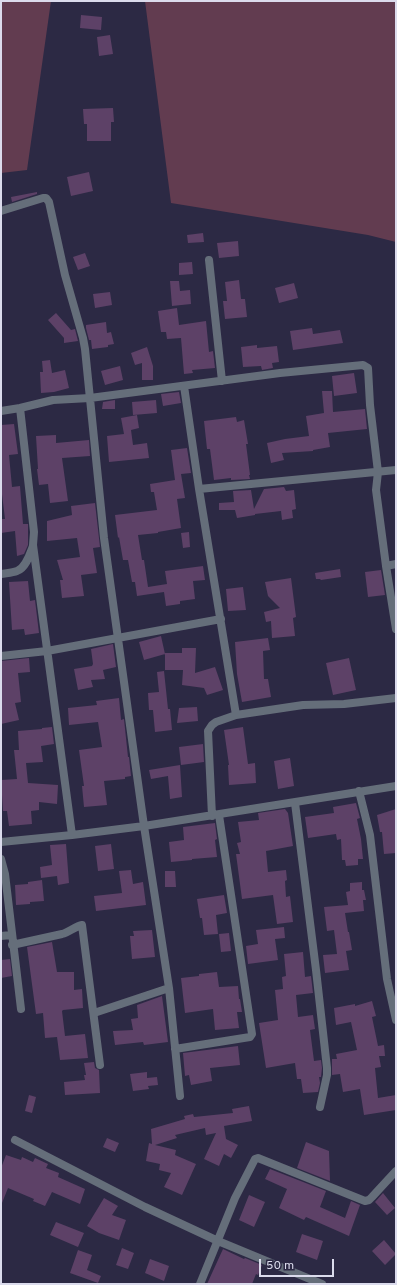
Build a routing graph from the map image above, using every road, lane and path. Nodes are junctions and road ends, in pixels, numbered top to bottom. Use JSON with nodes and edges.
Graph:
{"nodes":[{"id":1,"x":1,"y":211,"type":"edge"},
{"id":2,"x":209,"y":260,"type":"dead end"},
{"id":3,"x":222,"y":381,"type":"junction"},
{"id":4,"x":184,"y":386,"type":"junction"},
{"id":5,"x":90,"y":398,"type":"junction"},
{"id":6,"x":20,"y":408,"type":"junction"},
{"id":7,"x":1,"y":410,"type":"edge"},
{"id":8,"x":396,"y":470,"type":"edge"},
{"id":9,"x":378,"y":472,"type":"junction"},
{"id":10,"x":199,"y":489,"type":"junction"},
{"id":11,"x":33,"y":545,"type":"junction"},
{"id":12,"x":396,"y":564,"type":"edge"},
{"id":13,"x":386,"y":566,"type":"junction"},
{"id":14,"x":1,"y":574,"type":"edge"},
{"id":15,"x":220,"y":618,"type":"junction"},
{"id":16,"x":396,"y":629,"type":"edge"},
{"id":17,"x":119,"y":638,"type":"junction"},
{"id":18,"x":47,"y":651,"type":"junction"},
{"id":19,"x":1,"y":656,"type":"edge"},
{"id":20,"x":396,"y":698,"type":"edge"},
{"id":21,"x":236,"y":715,"type":"junction"},
{"id":22,"x":396,"y":786,"type":"edge"},
{"id":23,"x":359,"y":791,"type":"junction"},
{"id":24,"x":295,"y":803,"type":"junction"},
{"id":25,"x":215,"y":815,"type":"junction"},
{"id":26,"x":144,"y":826,"type":"junction"},
{"id":27,"x":72,"y":835,"type":"junction"},
{"id":28,"x":1,"y":842,"type":"edge"},
{"id":29,"x":1,"y":859,"type":"edge"},
{"id":30,"x":11,"y":934,"type":"junction"},
{"id":31,"x":1,"y":936,"type":"edge"},
{"id":32,"x":12,"y":945,"type":"junction"},
{"id":33,"x":170,"y":988,"type":"junction"},
{"id":34,"x":21,"y":1009,"type":"dead end"},
{"id":35,"x":94,"y":1013,"type":"junction"},
{"id":36,"x":396,"y":1020,"type":"edge"},
{"id":37,"x":175,"y":1049,"type":"junction"},
{"id":38,"x":100,"y":1065,"type":"dead end"},
{"id":39,"x":180,"y":1096,"type":"dead end"},
{"id":40,"x":320,"y":1107,"type":"dead end"},
{"id":41,"x":15,"y":1140,"type":"dead end"},
{"id":42,"x":396,"y":1171,"type":"edge"},
{"id":43,"x":218,"y":1242,"type":"junction"},
{"id":44,"x":200,"y":1284,"type":"edge"},
{"id":45,"x":322,"y":1284,"type":"edge"}],
"edges":[{"from":1,"to":5,"type":"street"},
{"from":2,"to":3,"type":"street"},
{"from":3,"to":4,"type":"street"},
{"from":3,"to":9,"type":"street"},
{"from":4,"to":5,"type":"street"},
{"from":4,"to":10,"type":"street"},
{"from":5,"to":6,"type":"street"},
{"from":5,"to":17,"type":"street"},
{"from":6,"to":7,"type":"street"},
{"from":6,"to":11,"type":"street"},
{"from":8,"to":9,"type":"street"},
{"from":9,"to":10,"type":"street"},
{"from":9,"to":13,"type":"street"},
{"from":10,"to":15,"type":"street"},
{"from":11,"to":14,"type":"street"},
{"from":11,"to":18,"type":"street"},
{"from":12,"to":13,"type":"street"},
{"from":13,"to":16,"type":"street"},
{"from":15,"to":17,"type":"street"},
{"from":15,"to":21,"type":"street"},
{"from":17,"to":18,"type":"street"},
{"from":17,"to":26,"type":"street"},
{"from":18,"to":19,"type":"street"},
{"from":18,"to":27,"type":"street"},
{"from":20,"to":21,"type":"street"},
{"from":21,"to":25,"type":"street"},
{"from":22,"to":23,"type":"street"},
{"from":23,"to":24,"type":"street"},
{"from":23,"to":36,"type":"street"},
{"from":24,"to":25,"type":"street"},
{"from":24,"to":40,"type":"street"},
{"from":25,"to":26,"type":"street"},
{"from":25,"to":37,"type":"street"},
{"from":26,"to":27,"type":"street"},
{"from":26,"to":33,"type":"street"},
{"from":27,"to":28,"type":"street"},
{"from":29,"to":30,"type":"street"},
{"from":30,"to":31,"type":"street"},
{"from":30,"to":32,"type":"street"},
{"from":32,"to":34,"type":"street"},
{"from":32,"to":35,"type":"street"},
{"from":33,"to":35,"type":"street"},
{"from":33,"to":37,"type":"street"},
{"from":35,"to":38,"type":"street"},
{"from":37,"to":39,"type":"street"},
{"from":41,"to":43,"type":"street"},
{"from":42,"to":43,"type":"street"},
{"from":43,"to":44,"type":"street"},
{"from":43,"to":45,"type":"street"}]}
